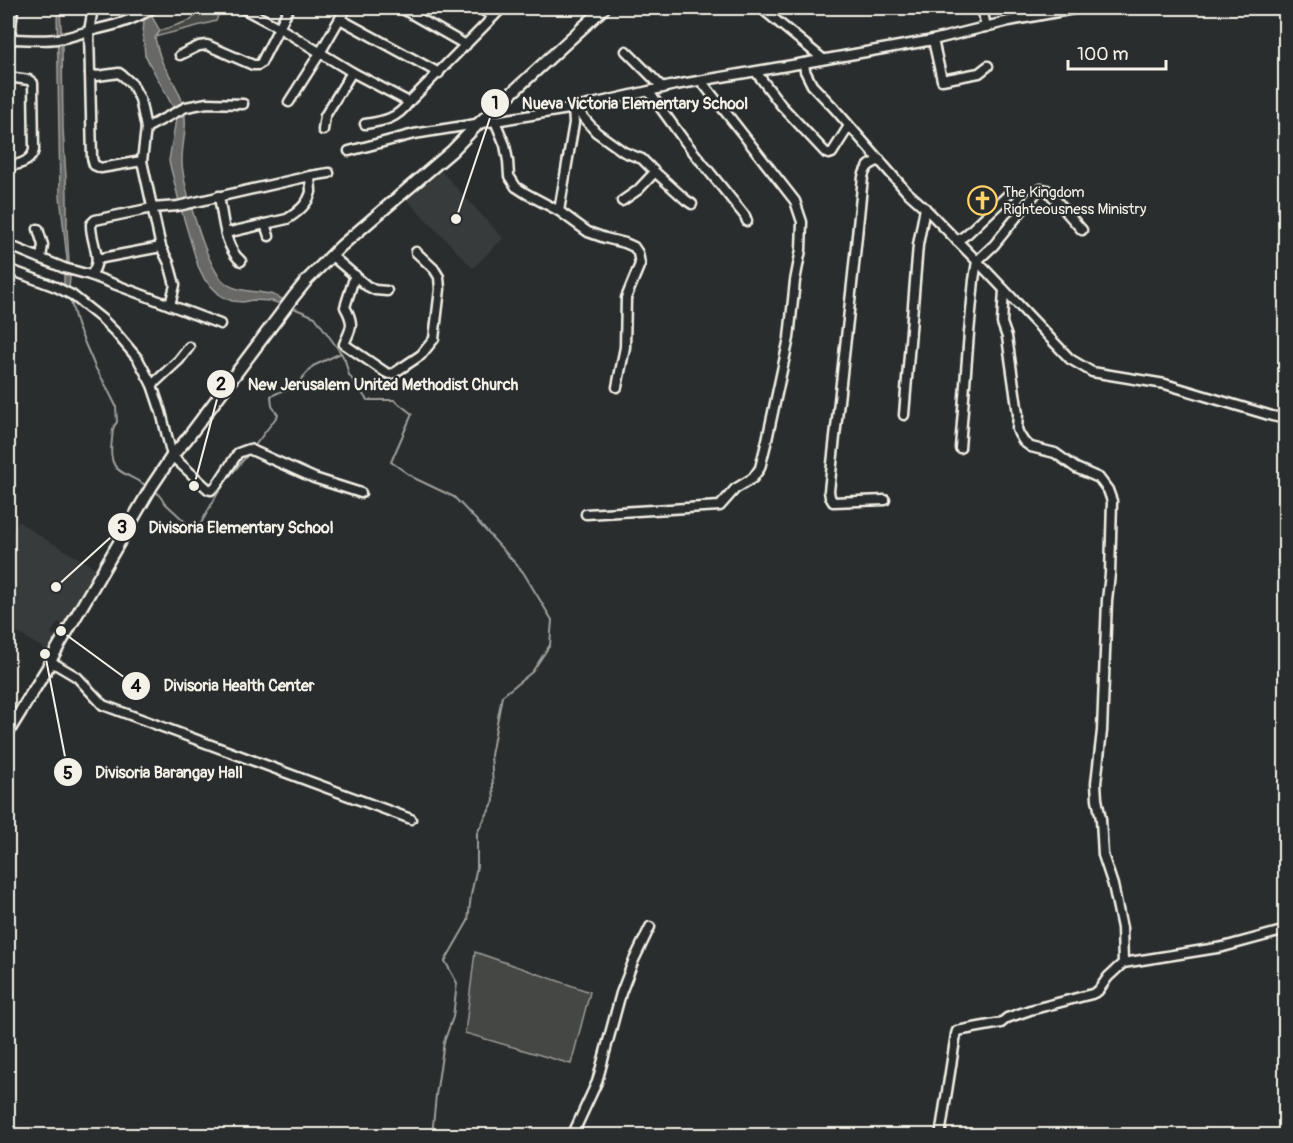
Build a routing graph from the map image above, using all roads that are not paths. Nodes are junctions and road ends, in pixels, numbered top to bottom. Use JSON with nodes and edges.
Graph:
{"nodes":[{"id":1,"x":14,"y":8,"type":"edge"},
{"id":2,"x":93,"y":8,"type":"edge"},
{"id":3,"x":153,"y":8,"type":"edge"},
{"id":4,"x":242,"y":8,"type":"edge"},
{"id":5,"x":289,"y":8,"type":"edge"},
{"id":6,"x":346,"y":8,"type":"edge"},
{"id":7,"x":401,"y":8,"type":"edge"},
{"id":8,"x":478,"y":8,"type":"edge"},
{"id":9,"x":502,"y":8,"type":"edge"},
{"id":10,"x":604,"y":8,"type":"edge"},
{"id":11,"x":982,"y":8,"type":"edge"},
{"id":12,"x":1079,"y":8,"type":"edge"},
{"id":13,"x":764,"y":9,"type":"edge"},
{"id":14,"x":494,"y":16,"type":"junction"},
{"id":15,"x":340,"y":19,"type":"junction"},
{"id":16,"x":278,"y":27,"type":"junction"},
{"id":17,"x":986,"y":27,"type":"junction"},
{"id":18,"x":89,"y":31,"type":"junction"},
{"id":19,"x":933,"y":40,"type":"junction"},
{"id":20,"x":9,"y":41,"type":"edge"},
{"id":21,"x":466,"y":45,"type":"junction"},
{"id":22,"x":626,"y":51,"type":"dead end"},
{"id":23,"x":320,"y":53,"type":"junction"},
{"id":24,"x":180,"y":55,"type":"dead end"},
{"id":25,"x":823,"y":59,"type":"junction"},
{"id":26,"x":804,"y":63,"type":"junction"},
{"id":27,"x":988,"y":66,"type":"dead end"},
{"id":28,"x":351,"y":72,"type":"junction"},
{"id":29,"x":756,"y":72,"type":"junction"},
{"id":30,"x":439,"y":73,"type":"junction"},
{"id":31,"x":90,"y":74,"type":"junction"},
{"id":32,"x":8,"y":77,"type":"edge"},
{"id":33,"x":702,"y":82,"type":"junction"},
{"id":34,"x":663,"y":88,"type":"junction"},
{"id":35,"x":649,"y":92,"type":"junction"},
{"id":36,"x":290,"y":102,"type":"dead end"},
{"id":37,"x":409,"y":102,"type":"junction"},
{"id":38,"x":243,"y":104,"type":"dead end"},
{"id":39,"x":574,"y":108,"type":"junction"},
{"id":40,"x":495,"y":121,"type":"junction"},
{"id":41,"x":365,"y":124,"type":"dead end"},
{"id":42,"x":478,"y":124,"type":"junction"},
{"id":43,"x":849,"y":126,"type":"junction"},
{"id":44,"x":146,"y":128,"type":"junction"},
{"id":45,"x":323,"y":130,"type":"dead end"},
{"id":46,"x":349,"y":151,"type":"dead end"},
{"id":47,"x":880,"y":160,"type":"junction"},
{"id":48,"x":142,"y":161,"type":"junction"},
{"id":49,"x":8,"y":166,"type":"edge"},
{"id":50,"x":655,"y":172,"type":"junction"},
{"id":51,"x":329,"y":173,"type":"dead end"},
{"id":52,"x":310,"y":176,"type":"junction"},
{"id":53,"x":1009,"y":194,"type":"dead end"},
{"id":54,"x":219,"y":196,"type":"junction"},
{"id":55,"x":622,"y":201,"type":"dead end"},
{"id":56,"x":692,"y":204,"type":"dead end"},
{"id":57,"x":152,"y":208,"type":"junction"},
{"id":58,"x":925,"y":208,"type":"junction"},
{"id":59,"x":559,"y":210,"type":"junction"},
{"id":60,"x":747,"y":221,"type":"dead end"},
{"id":61,"x":266,"y":224,"type":"junction"},
{"id":62,"x":38,"y":228,"type":"dead end"},
{"id":63,"x":1082,"y":230,"type":"dead end"},
{"id":64,"x":226,"y":233,"type":"junction"},
{"id":65,"x":268,"y":236,"type":"dead end"},
{"id":66,"x":957,"y":241,"type":"junction"},
{"id":67,"x":8,"y":245,"type":"edge"},
{"id":68,"x":161,"y":247,"type":"junction"},
{"id":69,"x":416,"y":252,"type":"dead end"},
{"id":70,"x":332,"y":256,"type":"junction"},
{"id":71,"x":41,"y":258,"type":"junction"},
{"id":72,"x":98,"y":259,"type":"junction"},
{"id":73,"x":241,"y":261,"type":"dead end"},
{"id":74,"x":977,"y":261,"type":"junction"},
{"id":75,"x":8,"y":269,"type":"edge"},
{"id":76,"x":90,"y":275,"type":"junction"},
{"id":77,"x":355,"y":275,"type":"junction"},
{"id":78,"x":1004,"y":290,"type":"junction"},
{"id":79,"x":387,"y":291,"type":"dead end"},
{"id":80,"x":170,"y":305,"type":"junction"},
{"id":81,"x":220,"y":324,"type":"dead end"},
{"id":82,"x":189,"y":347,"type":"dead end"},
{"id":83,"x":152,"y":385,"type":"junction"},
{"id":84,"x":617,"y":387,"type":"dead end"},
{"id":85,"x":904,"y":416,"type":"dead end"},
{"id":86,"x":1286,"y":419,"type":"edge"},
{"id":87,"x":960,"y":448,"type":"dead end"},
{"id":88,"x":172,"y":456,"type":"junction"},
{"id":89,"x":361,"y":493,"type":"dead end"},
{"id":90,"x":885,"y":500,"type":"dead end"},
{"id":91,"x":586,"y":514,"type":"dead end"},
{"id":92,"x":50,"y":661,"type":"junction"},
{"id":93,"x":8,"y":732,"type":"edge"},
{"id":94,"x":411,"y":819,"type":"dead end"},
{"id":95,"x":650,"y":927,"type":"dead end"},
{"id":96,"x":1286,"y":930,"type":"edge"},
{"id":97,"x":1123,"y":963,"type":"junction"},
{"id":98,"x":572,"y":1136,"type":"edge"},
{"id":99,"x":940,"y":1136,"type":"edge"}],
"edges":[{"from":1,"to":20,"type":"street"},
{"from":2,"to":18,"type":"street"},
{"from":3,"to":18,"type":"street"},
{"from":4,"to":16,"type":"street"},
{"from":5,"to":16,"type":"street"},
{"from":6,"to":15,"type":"street"},
{"from":7,"to":21,"type":"street"},
{"from":8,"to":14,"type":"street"},
{"from":9,"to":14,"type":"street"},
{"from":10,"to":42,"type":"main road"},
{"from":11,"to":17,"type":"street"},
{"from":12,"to":17,"type":"street"},
{"from":13,"to":25,"type":"street"},
{"from":14,"to":21,"type":"street"},
{"from":15,"to":23,"type":"street"},
{"from":15,"to":30,"type":"street"},
{"from":16,"to":23,"type":"street"},
{"from":16,"to":24,"type":"street"},
{"from":17,"to":19,"type":"street"},
{"from":18,"to":20,"type":"street"},
{"from":18,"to":31,"type":"street"},
{"from":19,"to":25,"type":"street"},
{"from":19,"to":27,"type":"street"},
{"from":21,"to":30,"type":"street"},
{"from":22,"to":34,"type":"street"},
{"from":23,"to":28,"type":"street"},
{"from":23,"to":36,"type":"street"},
{"from":25,"to":26,"type":"street"},
{"from":26,"to":29,"type":"street"},
{"from":26,"to":43,"type":"street"},
{"from":28,"to":37,"type":"street"},
{"from":28,"to":45,"type":"street"},
{"from":29,"to":33,"type":"street"},
{"from":29,"to":43,"type":"street"},
{"from":30,"to":37,"type":"street"},
{"from":31,"to":44,"type":"street"},
{"from":31,"to":48,"type":"street"},
{"from":32,"to":49,"type":"street"},
{"from":33,"to":34,"type":"street"},
{"from":33,"to":91,"type":"street"},
{"from":34,"to":35,"type":"street"},
{"from":35,"to":39,"type":"street"},
{"from":35,"to":60,"type":"street"},
{"from":37,"to":41,"type":"street"},
{"from":38,"to":44,"type":"street"},
{"from":39,"to":40,"type":"street"},
{"from":39,"to":50,"type":"street"},
{"from":39,"to":59,"type":"street"},
{"from":40,"to":42,"type":"street"},
{"from":40,"to":59,"type":"street"},
{"from":42,"to":46,"type":"street"},
{"from":42,"to":70,"type":"main road"},
{"from":43,"to":47,"type":"street"},
{"from":44,"to":48,"type":"street"},
{"from":47,"to":58,"type":"street"},
{"from":47,"to":90,"type":"street"},
{"from":48,"to":57,"type":"street"},
{"from":50,"to":55,"type":"street"},
{"from":50,"to":56,"type":"street"},
{"from":51,"to":52,"type":"street"},
{"from":52,"to":54,"type":"street"},
{"from":52,"to":61,"type":"street"},
{"from":53,"to":66,"type":"street"},
{"from":54,"to":57,"type":"street"},
{"from":54,"to":64,"type":"street"},
{"from":57,"to":68,"type":"street"},
{"from":57,"to":72,"type":"street"},
{"from":58,"to":66,"type":"street"},
{"from":58,"to":85,"type":"street"},
{"from":59,"to":84,"type":"street"},
{"from":61,"to":64,"type":"street"},
{"from":61,"to":65,"type":"street"},
{"from":62,"to":71,"type":"street"},
{"from":63,"to":74,"type":"street"},
{"from":64,"to":73,"type":"street"},
{"from":66,"to":74,"type":"street"},
{"from":67,"to":71,"type":"street"},
{"from":68,"to":72,"type":"street"},
{"from":68,"to":80,"type":"street"},
{"from":69,"to":77,"type":"street"},
{"from":70,"to":77,"type":"street"},
{"from":70,"to":88,"type":"main road"},
{"from":71,"to":76,"type":"street"},
{"from":72,"to":76,"type":"street"},
{"from":74,"to":78,"type":"street"},
{"from":74,"to":87,"type":"street"},
{"from":75,"to":83,"type":"street"},
{"from":76,"to":80,"type":"street"},
{"from":77,"to":79,"type":"street"},
{"from":78,"to":86,"type":"street"},
{"from":78,"to":97,"type":"street"},
{"from":80,"to":81,"type":"street"},
{"from":82,"to":83,"type":"street"},
{"from":83,"to":88,"type":"street"},
{"from":88,"to":89,"type":"street"},
{"from":88,"to":92,"type":"main road"},
{"from":92,"to":93,"type":"main road"},
{"from":92,"to":94,"type":"street"},
{"from":95,"to":98,"type":"street"},
{"from":96,"to":97,"type":"street"},
{"from":97,"to":99,"type":"street"}]}
